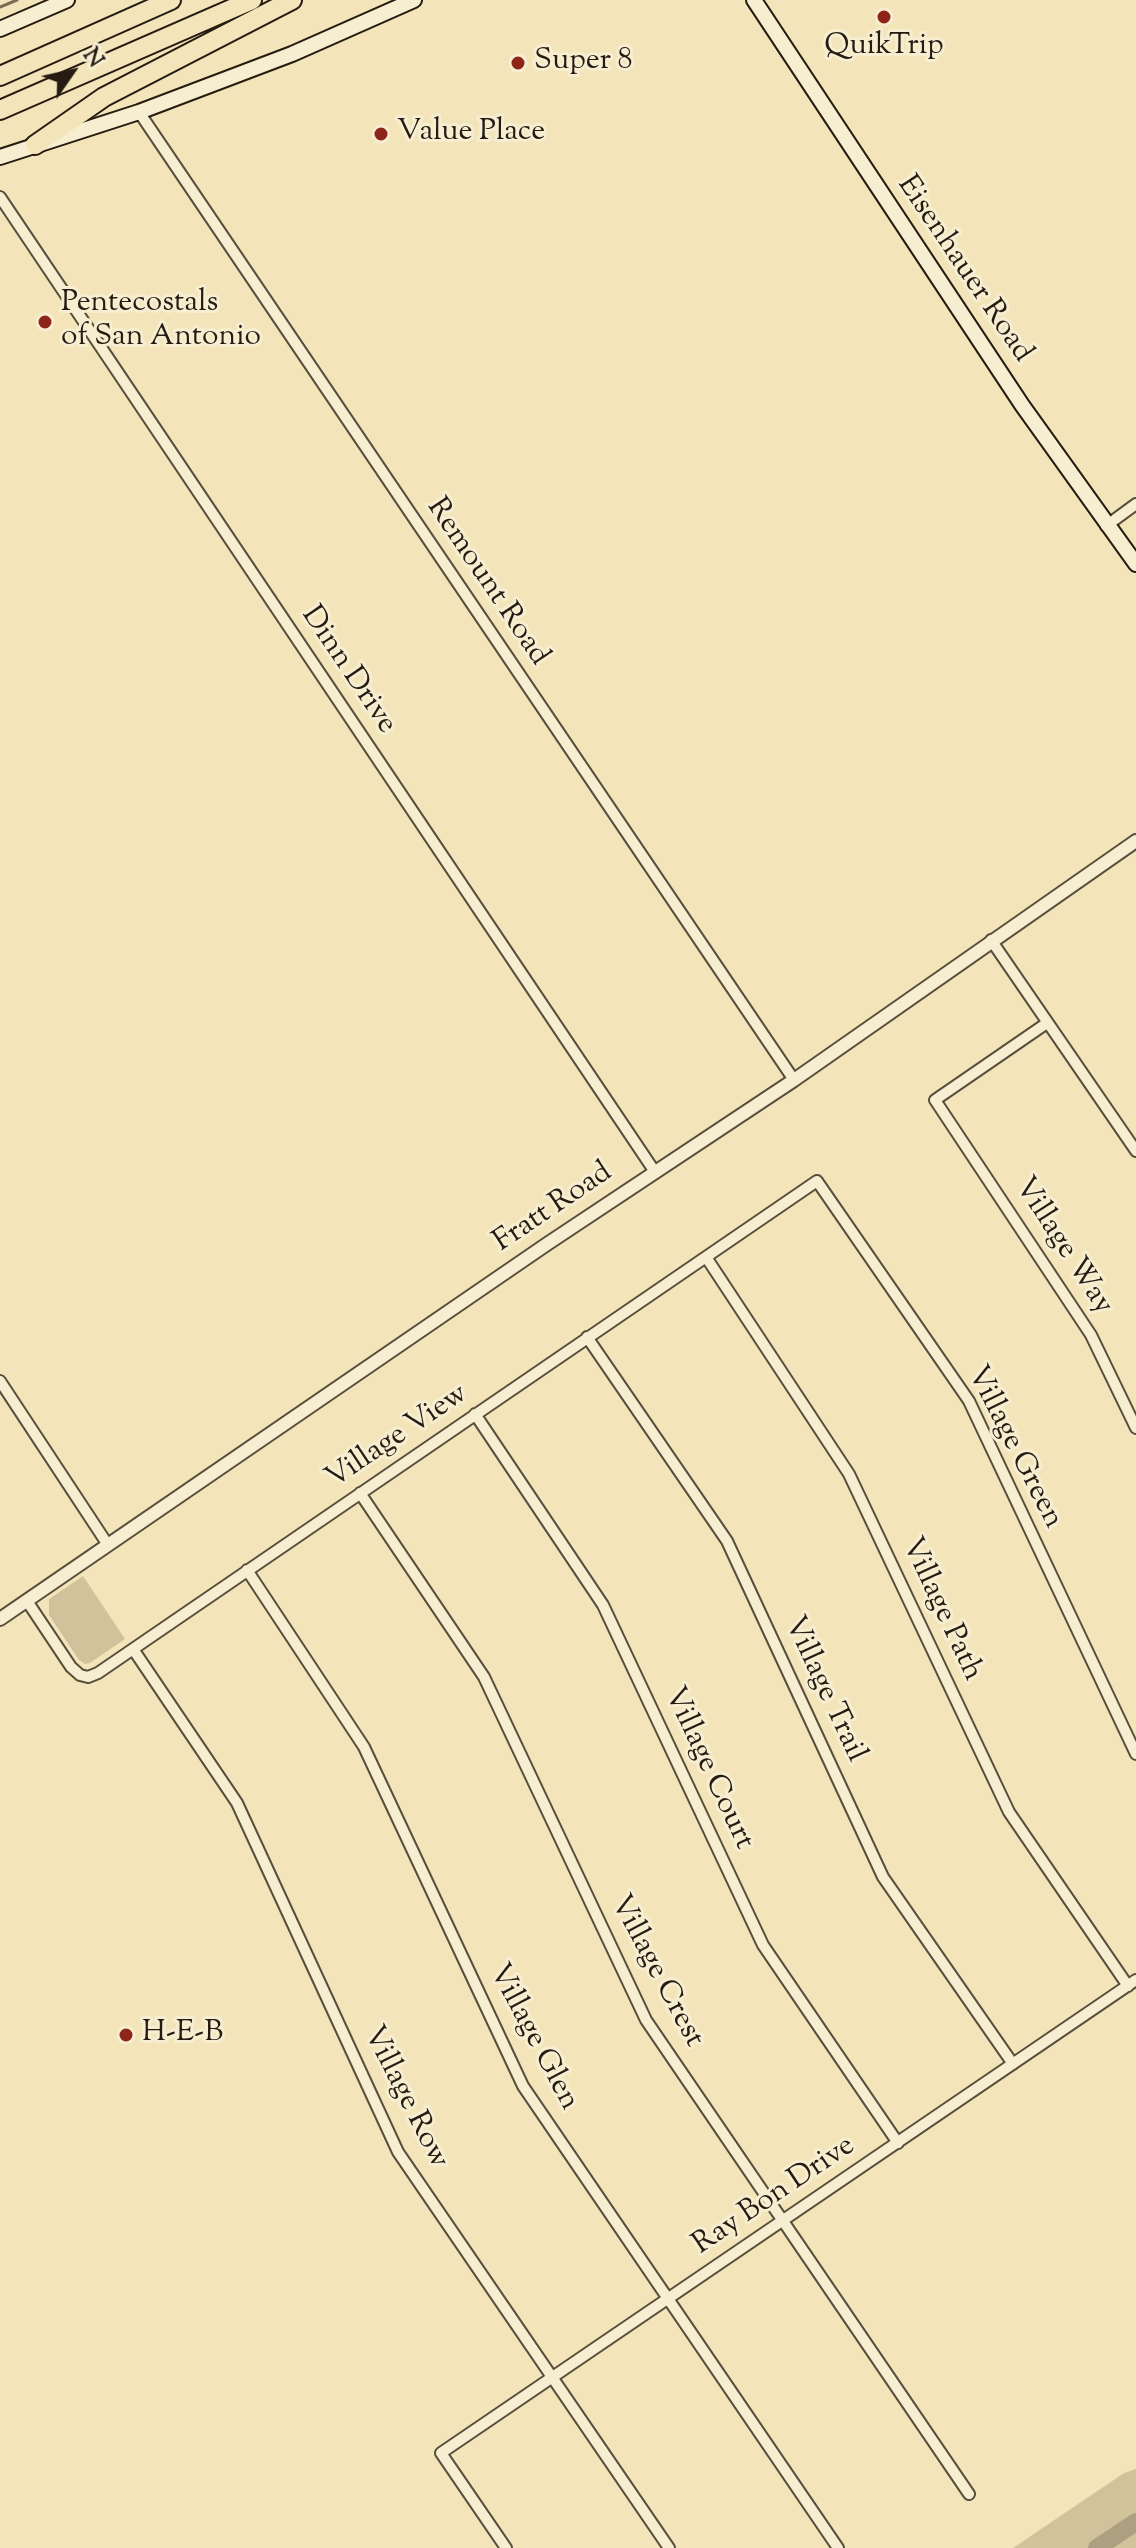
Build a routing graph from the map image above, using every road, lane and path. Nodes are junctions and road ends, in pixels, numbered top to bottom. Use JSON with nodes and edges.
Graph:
{"nodes":[{"id":1,"x":67,"y":0,"type":"edge"},
{"id":2,"x":171,"y":0,"type":"edge"},
{"id":3,"x":252,"y":0,"type":"edge"},
{"id":4,"x":292,"y":0,"type":"edge"},
{"id":5,"x":414,"y":0,"type":"edge"},
{"id":6,"x":754,"y":0,"type":"edge"},
{"id":7,"x":0,"y":29,"type":"edge"},
{"id":8,"x":0,"y":76,"type":"edge"},
{"id":9,"x":0,"y":110,"type":"edge"},
{"id":10,"x":139,"y":112,"type":"junction"},
{"id":11,"x":35,"y":145,"type":"junction"},
{"id":12,"x":0,"y":157,"type":"edge"},
{"id":13,"x":0,"y":197,"type":"edge"},
{"id":14,"x":1136,"y":504,"type":"edge"},
{"id":15,"x":1106,"y":526,"type":"junction"},
{"id":16,"x":1136,"y":564,"type":"edge"},
{"id":17,"x":1136,"y":841,"type":"edge"},
{"id":18,"x":991,"y":940,"type":"junction"},
{"id":19,"x":1047,"y":1023,"type":"junction"},
{"id":20,"x":794,"y":1080,"type":"junction"},
{"id":21,"x":1136,"y":1151,"type":"edge"},
{"id":22,"x":655,"y":1172,"type":"junction"},
{"id":23,"x":817,"y":1181,"type":"joint"},
{"id":24,"x":706,"y":1257,"type":"junction"},
{"id":25,"x":587,"y":1337,"type":"junction"},
{"id":26,"x":0,"y":1381,"type":"edge"},
{"id":27,"x":475,"y":1414,"type":"junction"},
{"id":28,"x":1136,"y":1428,"type":"edge"},
{"id":29,"x":360,"y":1493,"type":"junction"},
{"id":30,"x":108,"y":1545,"type":"junction"},
{"id":31,"x":247,"y":1570,"type":"junction"},
{"id":32,"x":27,"y":1601,"type":"junction"},
{"id":33,"x":0,"y":1619,"type":"edge"},
{"id":34,"x":133,"y":1649,"type":"junction"},
{"id":35,"x":1136,"y":1754,"type":"edge"},
{"id":36,"x":1132,"y":1983,"type":"edge"},
{"id":37,"x":1013,"y":2064,"type":"junction"},
{"id":38,"x":898,"y":2143,"type":"junction"},
{"id":39,"x":782,"y":2222,"type":"junction"},
{"id":40,"x":668,"y":2299,"type":"junction"},
{"id":41,"x":552,"y":2378,"type":"junction"},
{"id":42,"x":969,"y":2494,"type":"dead end"},
{"id":43,"x":506,"y":2548,"type":"edge"},
{"id":44,"x":669,"y":2548,"type":"edge"},
{"id":45,"x":838,"y":2548,"type":"edge"}],
"edges":[{"from":1,"to":7,"type":"main road"},
{"from":2,"to":8,"type":"highway"},
{"from":3,"to":9,"type":"highway"},
{"from":4,"to":11,"type":"highway"},
{"from":5,"to":10,"type":"main road"},
{"from":6,"to":15,"type":"main road","name":"Eisenhauer Road"},
{"from":10,"to":11,"type":"main road"},
{"from":10,"to":20,"type":"street","name":"Remount Road"},
{"from":11,"to":12,"type":"main road"},
{"from":13,"to":22,"type":"street","name":"Dinn Drive"},
{"from":14,"to":15,"type":"street"},
{"from":15,"to":16,"type":"main road","name":"Eisenhauer Road"},
{"from":17,"to":18,"type":"street","name":"Fratt Road"},
{"from":18,"to":19,"type":"street"},
{"from":18,"to":20,"type":"street","name":"Fratt Road"},
{"from":19,"to":21,"type":"street"},
{"from":19,"to":28,"type":"street","name":"Village Way"},
{"from":20,"to":22,"type":"street","name":"Fratt Road"},
{"from":22,"to":30,"type":"street","name":"Fratt Road"},
{"from":23,"to":24,"type":"street","name":"Village View"},
{"from":23,"to":35,"type":"street","name":"Village Green"},
{"from":24,"to":25,"type":"street","name":"Village View"},
{"from":24,"to":36,"type":"street","name":"Village Path"},
{"from":25,"to":27,"type":"street","name":"Village View"},
{"from":25,"to":37,"type":"street","name":"Village Trail"},
{"from":26,"to":30,"type":"street"},
{"from":27,"to":29,"type":"street","name":"Village View"},
{"from":27,"to":38,"type":"street","name":"Village Court"},
{"from":29,"to":31,"type":"street","name":"Village View"},
{"from":29,"to":39,"type":"street","name":"Village Crest"},
{"from":30,"to":32,"type":"street","name":"Fratt Road"},
{"from":31,"to":34,"type":"street","name":"Village View"},
{"from":31,"to":40,"type":"street","name":"Village Glen"},
{"from":32,"to":33,"type":"street","name":"Fratt Road"},
{"from":32,"to":34,"type":"street","name":"Village View"},
{"from":34,"to":41,"type":"street","name":"Village Row"},
{"from":36,"to":37,"type":"street","name":"Ray Bon Drive"},
{"from":37,"to":38,"type":"street","name":"Ray Bon Drive"},
{"from":38,"to":39,"type":"street","name":"Ray Bon Drive"},
{"from":39,"to":40,"type":"street","name":"Ray Bon Drive"},
{"from":39,"to":42,"type":"street","name":"Village Crest"},
{"from":40,"to":41,"type":"street","name":"Ray Bon Drive"},
{"from":40,"to":45,"type":"street","name":"Village Glen"},
{"from":41,"to":43,"type":"street","name":"Ray Bon Drive"},
{"from":41,"to":44,"type":"street","name":"Village Row"}]}
